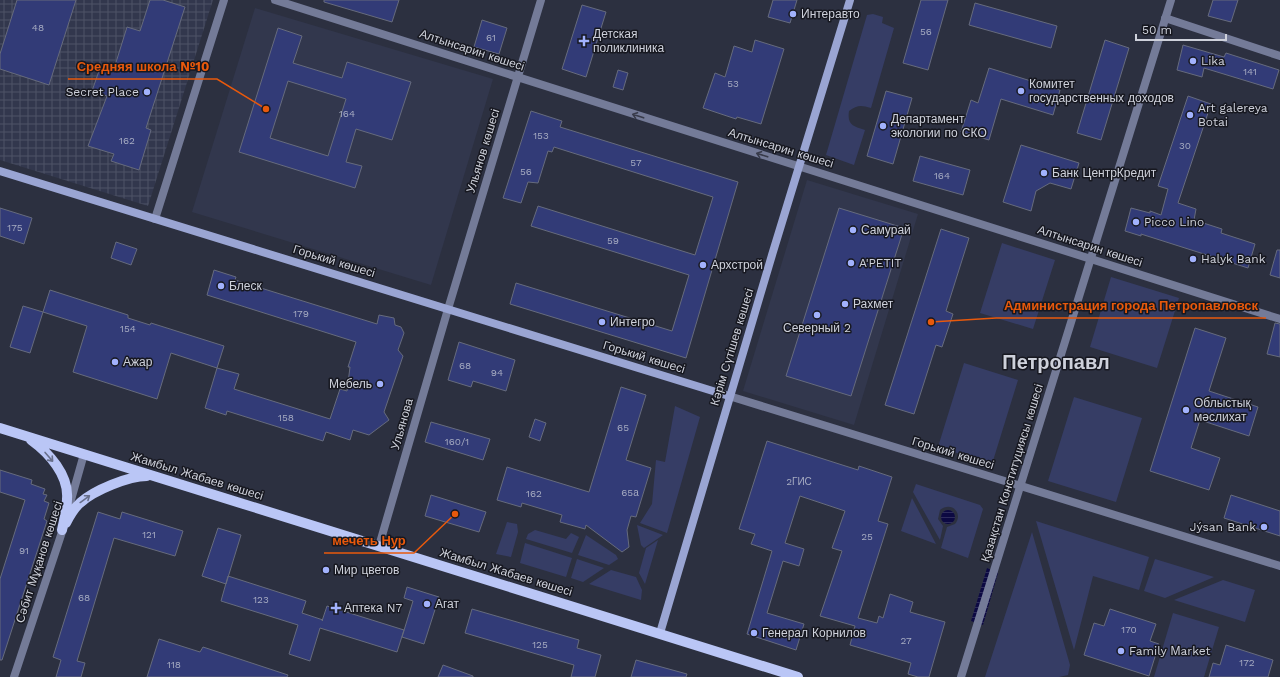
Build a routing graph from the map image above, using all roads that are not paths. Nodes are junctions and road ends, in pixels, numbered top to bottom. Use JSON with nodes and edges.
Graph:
{"nodes":[{"id":1,"x":224,"y":0,"type":"edge"},
{"id":2,"x":275,"y":0,"type":"edge"},
{"id":3,"x":541,"y":0,"type":"edge"},
{"id":4,"x":850,"y":0,"type":"edge"},
{"id":5,"x":1171,"y":0,"type":"edge"},
{"id":6,"x":1165,"y":18,"type":"junction"},
{"id":7,"x":1280,"y":56,"type":"edge"},
{"id":8,"x":518,"y":77,"type":"junction"},
{"id":9,"x":799,"y":167,"type":"junction"},
{"id":10,"x":0,"y":171,"type":"edge"},
{"id":11,"x":155,"y":219,"type":"junction"},
{"id":12,"x":1090,"y":259,"type":"junction"},
{"id":13,"x":448,"y":309,"type":"junction"},
{"id":14,"x":1280,"y":319,"type":"edge"},
{"id":15,"x":729,"y":396,"type":"junction"},
{"id":16,"x":0,"y":428,"type":"edge"},
{"id":17,"x":19,"y":433,"type":"junction"},
{"id":18,"x":84,"y":454,"type":"junction"},
{"id":19,"x":154,"y":476,"type":"junction"},
{"id":20,"x":1020,"y":486,"type":"junction"},
{"id":21,"x":62,"y":530,"type":"junction"},
{"id":22,"x":379,"y":546,"type":"junction"},
{"id":23,"x":1280,"y":566,"type":"edge"},
{"id":24,"x":660,"y":633,"type":"junction"},
{"id":25,"x":14,"y":677,"type":"edge"},
{"id":26,"x":798,"y":677,"type":"edge"},
{"id":27,"x":961,"y":677,"type":"edge"}],
"edges":[{"from":1,"to":11,"type":"street"},
{"from":2,"to":8,"type":"street","name":"Алтынсарин көшесі"},
{"from":3,"to":8,"type":"street","name":"Ульянов көшесі"},
{"from":4,"to":9,"type":"main road","name":"Кәрім Сүтішев көшесі"},
{"from":5,"to":6,"type":"street","name":"Қазақстан Конституциясы көшесі"},
{"from":6,"to":7,"type":"street"},
{"from":6,"to":12,"type":"street","name":"Қазақстан Конституциясы көшесі"},
{"from":9,"to":8,"type":"street","name":"Алтынсарин көшесі","one_way":true},
{"from":8,"to":13,"type":"street","name":"Ульянов көшесі"},
{"from":9,"to":12,"type":"street","name":"Алтынсарин көшесі"},
{"from":9,"to":15,"type":"main road","name":"Кәрім Сүтішев көшесі"},
{"from":10,"to":11,"type":"main road","name":"Горький көшесі"},
{"from":11,"to":13,"type":"main road","name":"Горький көшесі"},
{"from":12,"to":14,"type":"street","name":"Алтынсарин көшесі"},
{"from":12,"to":20,"type":"street","name":"Қазақстан Конституциясы көшесі"},
{"from":13,"to":15,"type":"main road","name":"Горький көшесі"},
{"from":13,"to":22,"type":"street","name":"Ульянова"},
{"from":15,"to":20,"type":"street","name":"Горький көшесі"},
{"from":15,"to":24,"type":"main road","name":"Кәрім Сүтішев көшесі"},
{"from":16,"to":17,"type":"main road","name":"Жамбыл Жабаев көшесі"},
{"from":17,"to":18,"type":"main road","name":"Жамбыл Жабаев көшесі"},
{"from":17,"to":21,"type":"main road","one_way":true},
{"from":18,"to":19,"type":"main road","name":"Жамбыл Жабаев көшесі"},
{"from":18,"to":21,"type":"street","name":"Сәбит Мұқанов көшесі"},
{"from":21,"to":19,"type":"main road","one_way":true},
{"from":19,"to":22,"type":"main road","name":"Жамбыл Жабаев көшесі"},
{"from":20,"to":23,"type":"street","name":"Горький көшесі"},
{"from":20,"to":27,"type":"street","name":"Қазақстан Конституциясы көшесі"},
{"from":21,"to":25,"type":"street","name":"Сәбит Мұқанов көшесі"},
{"from":22,"to":24,"type":"main road","name":"Жамбыл Жабаев көшесі"},
{"from":24,"to":26,"type":"main road","name":"Жамбыл Жабаев көшесі"}]}
